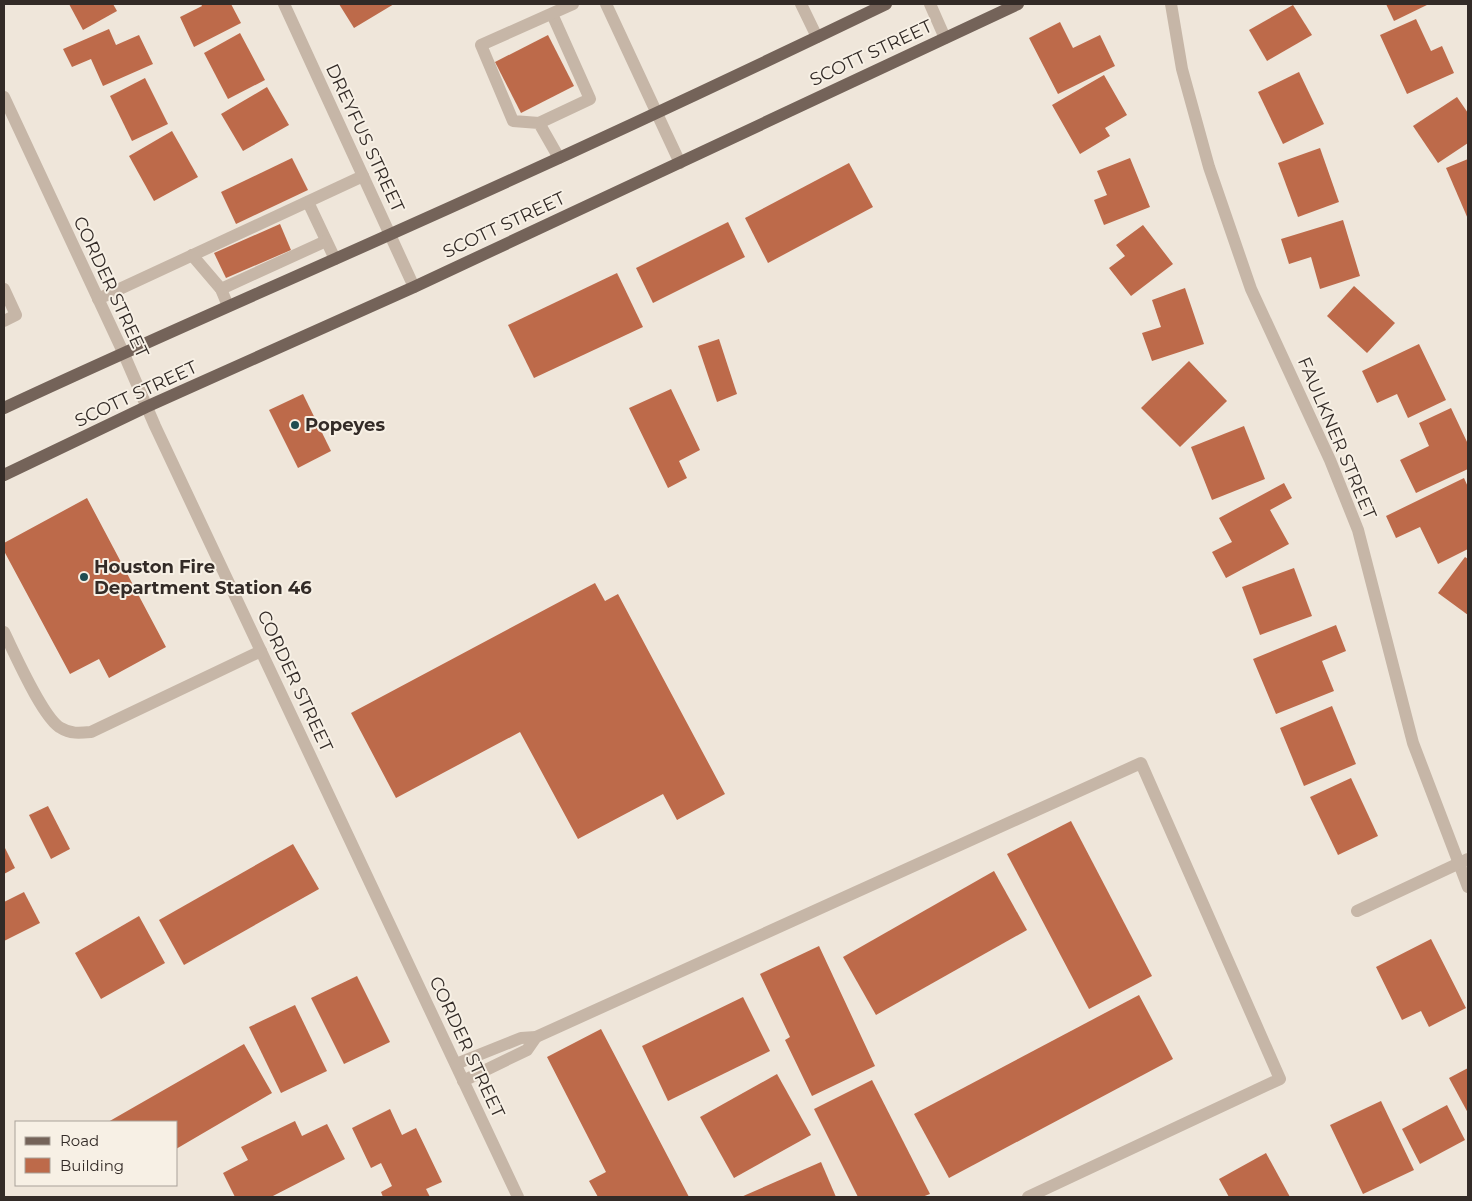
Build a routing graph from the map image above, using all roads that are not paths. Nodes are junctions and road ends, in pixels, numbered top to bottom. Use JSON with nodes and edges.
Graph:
{"nodes":[{"id":1,"x":284,"y":4,"type":"edge"},
{"id":2,"x":573,"y":4,"type":"edge"},
{"id":3,"x":606,"y":4,"type":"edge"},
{"id":4,"x":801,"y":4,"type":"edge"},
{"id":5,"x":886,"y":4,"type":"edge"},
{"id":6,"x":930,"y":4,"type":"edge"},
{"id":7,"x":1018,"y":4,"type":"edge"},
{"id":8,"x":1170,"y":4,"type":"edge"},
{"id":9,"x":552,"y":14,"type":"junction"},
{"id":10,"x":817,"y":37,"type":"junction"},
{"id":11,"x":945,"y":38,"type":"junction"},
{"id":12,"x":4,"y":97,"type":"edge"},
{"id":13,"x":657,"y":113,"type":"junction"},
{"id":14,"x":539,"y":123,"type":"junction"},
{"id":15,"x":16,"y":124,"type":"junction"},
{"id":16,"x":4,"y":130,"type":"edge"},
{"id":17,"x":559,"y":158,"type":"junction"},
{"id":18,"x":680,"y":163,"type":"junction"},
{"id":19,"x":363,"y":176,"type":"junction"},
{"id":20,"x":308,"y":202,"type":"junction"},
{"id":21,"x":390,"y":234,"type":"junction"},
{"id":22,"x":326,"y":240,"type":"junction"},
{"id":23,"x":192,"y":255,"type":"junction"},
{"id":24,"x":335,"y":259,"type":"junction"},
{"id":25,"x":414,"y":287,"type":"junction"},
{"id":26,"x":4,"y":289,"type":"edge"},
{"id":27,"x":220,"y":289,"type":"junction"},
{"id":28,"x":98,"y":299,"type":"junction"},
{"id":29,"x":228,"y":306,"type":"junction"},
{"id":30,"x":4,"y":321,"type":"edge"},
{"id":31,"x":123,"y":352,"type":"junction"},
{"id":32,"x":146,"y":407,"type":"junction"},
{"id":33,"x":4,"y":408,"type":"edge"},
{"id":34,"x":4,"y":475,"type":"edge"},
{"id":35,"x":4,"y":632,"type":"edge"},
{"id":36,"x":261,"y":651,"type":"junction"},
{"id":37,"x":1463,"y":861,"type":"edge"},
{"id":38,"x":1468,"y":887,"type":"edge"},
{"id":39,"x":1357,"y":911,"type":"dead end"},
{"id":40,"x":536,"y":1037,"type":"junction"},
{"id":41,"x":456,"y":1064,"type":"junction"},
{"id":42,"x":464,"y":1081,"type":"junction"},
{"id":43,"x":518,"y":1197,"type":"edge"},
{"id":44,"x":1028,"y":1197,"type":"edge"}],
"edges":[{"from":1,"to":19,"type":"street","name":"DREYFUS STREET"},
{"from":2,"to":9,"type":"street"},
{"from":3,"to":13,"type":"street"},
{"from":4,"to":10,"type":"street"},
{"from":5,"to":10,"type":"main road"},
{"from":6,"to":11,"type":"street"},
{"from":7,"to":11,"type":"main road","name":"SCOTT STREET"},
{"from":8,"to":37,"type":"street","name":"FAULKNER STREET"},
{"from":9,"to":14,"type":"street"},
{"from":9,"to":14,"type":"street"},
{"from":10,"to":13,"type":"main road"},
{"from":11,"to":18,"type":"main road","name":"SCOTT STREET"},
{"from":12,"to":15,"type":"street","name":"CORDER STREET"},
{"from":13,"to":17,"type":"main road"},
{"from":13,"to":18,"type":"street"},
{"from":14,"to":17,"type":"street"},
{"from":15,"to":16,"type":"street"},
{"from":15,"to":28,"type":"street","name":"CORDER STREET"},
{"from":17,"to":21,"type":"main road"},
{"from":18,"to":25,"type":"main road","name":"SCOTT STREET"},
{"from":19,"to":20,"type":"street"},
{"from":19,"to":21,"type":"street","name":"DREYFUS STREET"},
{"from":20,"to":22,"type":"street"},
{"from":20,"to":23,"type":"street"},
{"from":21,"to":24,"type":"main road"},
{"from":21,"to":25,"type":"street","name":"DREYFUS STREET"},
{"from":22,"to":24,"type":"street"},
{"from":22,"to":27,"type":"street"},
{"from":23,"to":27,"type":"street"},
{"from":23,"to":28,"type":"street"},
{"from":24,"to":29,"type":"main road"},
{"from":25,"to":32,"type":"main road","name":"SCOTT STREET"},
{"from":26,"to":30,"type":"street"},
{"from":27,"to":29,"type":"street"},
{"from":28,"to":31,"type":"street","name":"CORDER STREET"},
{"from":29,"to":31,"type":"main road"},
{"from":31,"to":32,"type":"street","name":"CORDER STREET"},
{"from":31,"to":33,"type":"main road"},
{"from":32,"to":34,"type":"main road","name":"SCOTT STREET"},
{"from":32,"to":36,"type":"street","name":"CORDER STREET"},
{"from":35,"to":36,"type":"street"},
{"from":36,"to":41,"type":"street","name":"CORDER STREET"},
{"from":37,"to":38,"type":"street","name":"FAULKNER STREET"},
{"from":37,"to":39,"type":"street"},
{"from":40,"to":41,"type":"street"},
{"from":40,"to":42,"type":"street"},
{"from":40,"to":44,"type":"street"},
{"from":41,"to":42,"type":"street","name":"CORDER STREET"},
{"from":42,"to":43,"type":"street","name":"CORDER STREET"}]}
